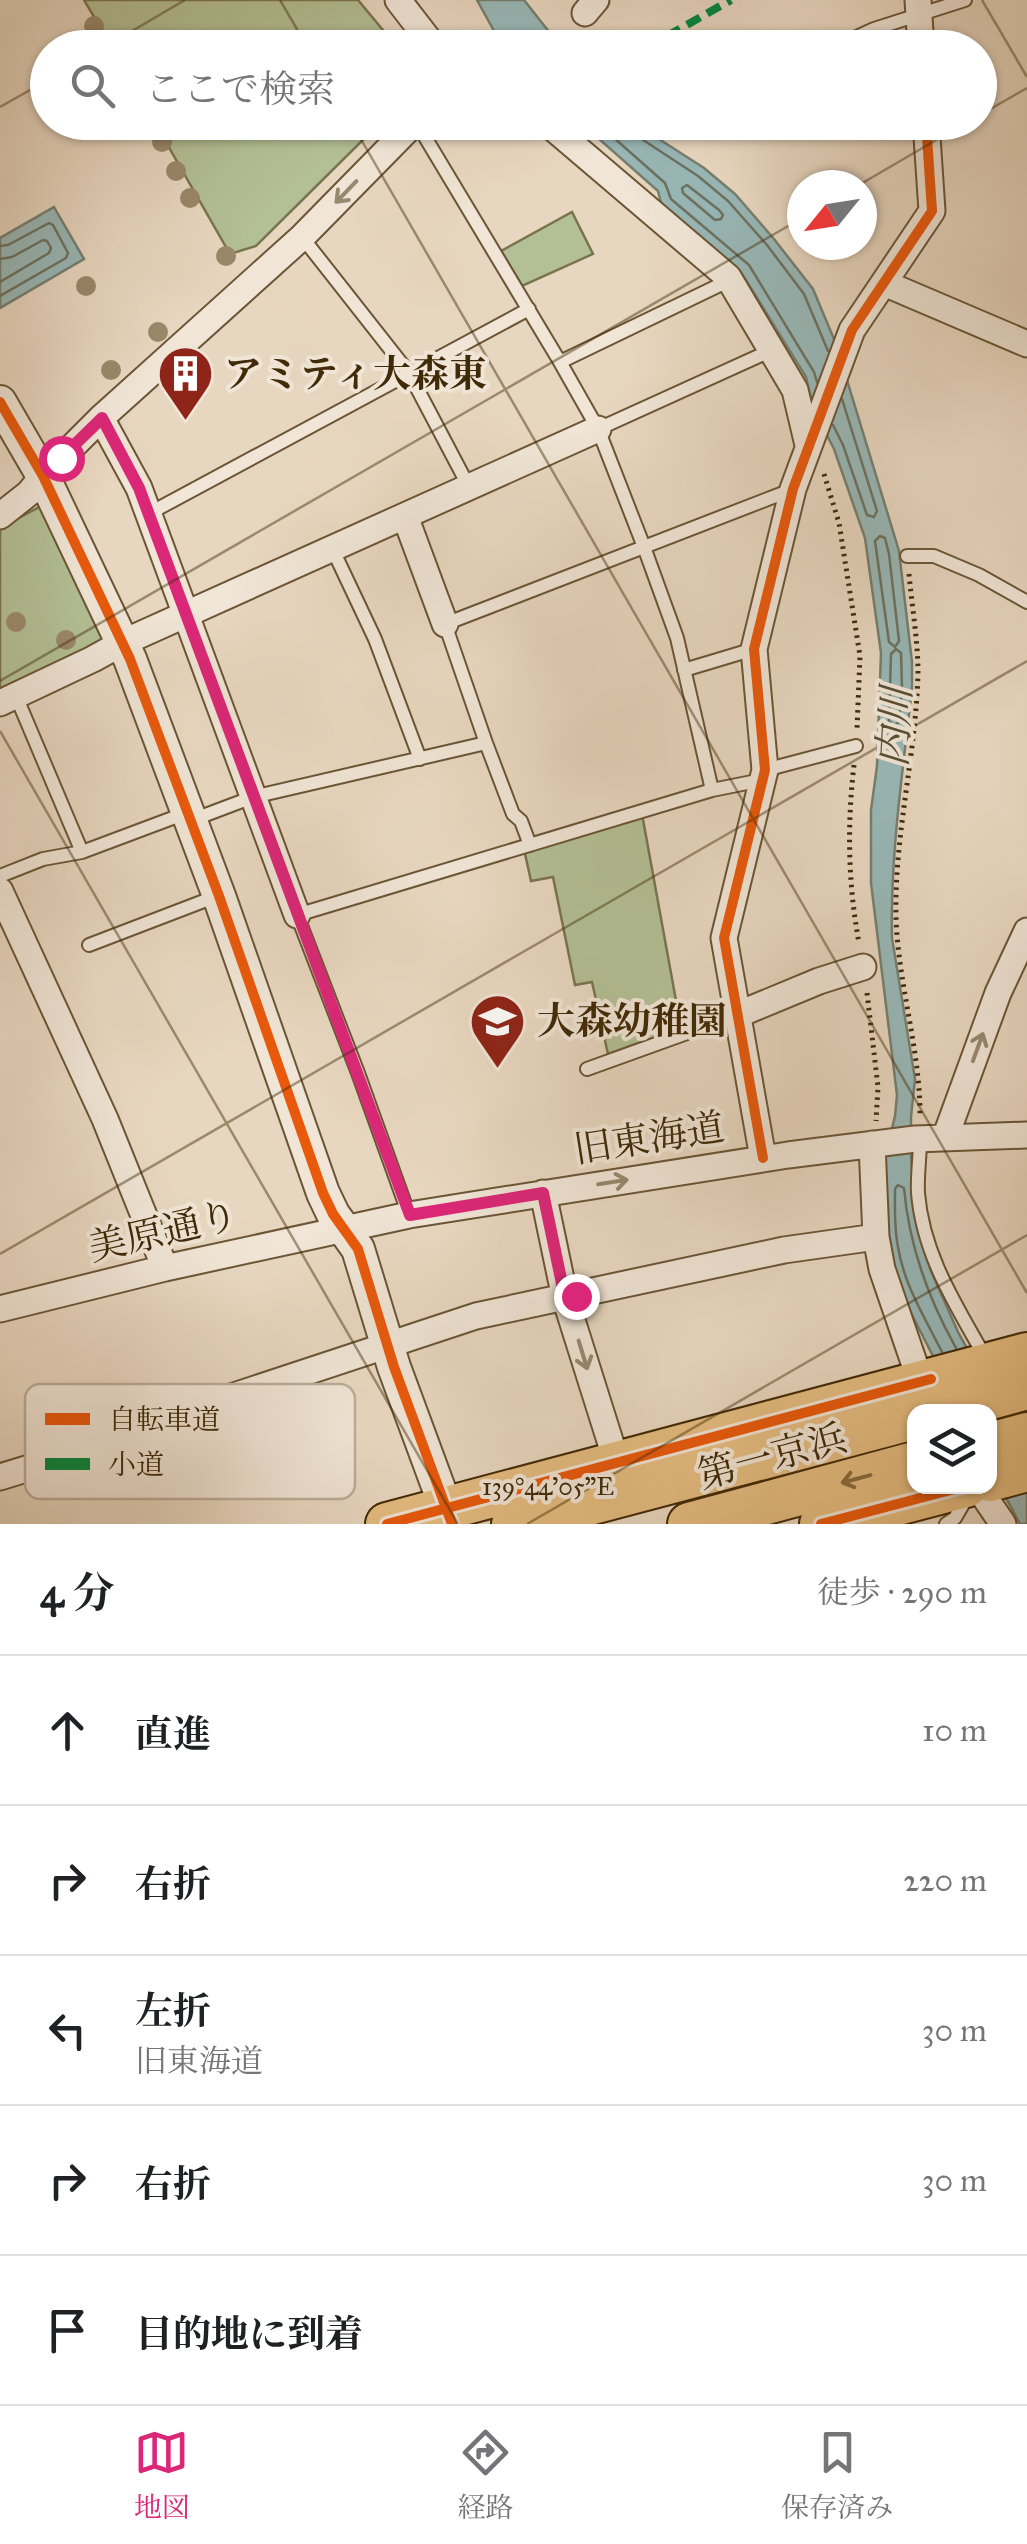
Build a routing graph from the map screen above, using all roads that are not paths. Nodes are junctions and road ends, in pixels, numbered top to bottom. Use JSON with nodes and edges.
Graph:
{"nodes":[{"id":1,"x":398,"y":0,"type":"edge"},
{"id":2,"x":965,"y":0,"type":"edge"},
{"id":3,"x":918,"y":7,"type":"edge"},
{"id":4,"x":421,"y":30,"type":"edge"},
{"id":5,"x":872,"y":30,"type":"edge"},
{"id":6,"x":397,"y":140,"type":"edge"},
{"id":7,"x":426,"y":140,"type":"edge"},
{"id":8,"x":567,"y":140,"type":"edge"},
{"id":9,"x":927,"y":140,"type":"edge"},
{"id":10,"x":302,"y":237,"type":"junction"},
{"id":11,"x":730,"y":280,"type":"junction"},
{"id":12,"x":884,"y":283,"type":"junction"},
{"id":13,"x":529,"y":310,"type":"junction"},
{"id":14,"x":1026,"y":342,"type":"edge"},
{"id":15,"x":772,"y":350,"type":"junction"},
{"id":16,"x":560,"y":362,"type":"junction"},
{"id":17,"x":410,"y":376,"type":"junction"},
{"id":18,"x":0,"y":402,"type":"edge"},
{"id":19,"x":102,"y":418,"type":"junction"},
{"id":20,"x":598,"y":429,"type":"junction"},
{"id":21,"x":811,"y":439,"type":"junction"},
{"id":22,"x":43,"y":476,"type":"junction"},
{"id":23,"x":469,"y":487,"type":"junction"},
{"id":24,"x":793,"y":489,"type":"junction"},
{"id":25,"x":148,"y":514,"type":"junction"},
{"id":26,"x":0,"y":516,"type":"edge"},
{"id":27,"x":404,"y":516,"type":"junction"},
{"id":28,"x":644,"y":546,"type":"junction"},
{"id":29,"x":332,"y":548,"type":"junction"},
{"id":30,"x":907,"y":556,"type":"road end"},
{"id":31,"x":1027,"y":602,"type":"edge"},
{"id":32,"x":186,"y":614,"type":"junction"},
{"id":33,"x":446,"y":624,"type":"junction"},
{"id":34,"x":122,"y":643,"type":"junction"},
{"id":35,"x":754,"y":649,"type":"junction"},
{"id":36,"x":684,"y":670,"type":"junction"},
{"id":37,"x":8,"y":699,"type":"edge"},
{"id":38,"x":486,"y":743,"type":"junction"},
{"id":39,"x":856,"y":746,"type":"road end"},
{"id":40,"x":420,"y":758,"type":"junction"},
{"id":41,"x":763,"y":776,"type":"junction"},
{"id":42,"x":712,"y":790,"type":"junction"},
{"id":43,"x":253,"y":797,"type":"junction"},
{"id":44,"x":189,"y":817,"type":"junction"},
{"id":45,"x":530,"y":846,"type":"junction"},
{"id":46,"x":82,"y":852,"type":"junction"},
{"id":47,"x":0,"y":876,"type":"edge"},
{"id":48,"x":0,"y":891,"type":"edge"},
{"id":49,"x":220,"y":896,"type":"junction"},
{"id":50,"x":297,"y":915,"type":"junction"},
{"id":51,"x":1027,"y":932,"type":"edge"},
{"id":52,"x":90,"y":944,"type":"dead end"},
{"id":53,"x":863,"y":967,"type":"road end"},
{"id":54,"x":737,"y":1015,"type":"junction"},
{"id":55,"x":587,"y":1068,"type":"dead end"},
{"id":56,"x":1027,"y":1136,"type":"edge"},
{"id":57,"x":927,"y":1139,"type":"junction"},
{"id":58,"x":872,"y":1144,"type":"junction"},
{"id":59,"x":763,"y":1158,"type":"junction"},
{"id":60,"x":543,"y":1193,"type":"junction"},
{"id":61,"x":410,"y":1215,"type":"junction"},
{"id":62,"x":344,"y":1228,"type":"junction"},
{"id":63,"x":876,"y":1237,"type":"junction"},
{"id":64,"x":165,"y":1268,"type":"junction"},
{"id":65,"x":565,"y":1298,"type":"junction"},
{"id":66,"x":0,"y":1309,"type":"edge"},
{"id":67,"x":387,"y":1344,"type":"junction"},
{"id":68,"x":999,"y":1361,"type":"edge"},
{"id":69,"x":268,"y":1384,"type":"edge"},
{"id":70,"x":1027,"y":1388,"type":"edge"},
{"id":71,"x":926,"y":1398,"type":"edge"},
{"id":72,"x":1016,"y":1446,"type":"edge"},
{"id":73,"x":617,"y":1463,"type":"junction"},
{"id":74,"x":907,"y":1466,"type":"edge"},
{"id":75,"x":25,"y":1469,"type":"edge"},
{"id":76,"x":997,"y":1471,"type":"edge"},
{"id":77,"x":0,"y":1476,"type":"edge"},
{"id":78,"x":912,"y":1494,"type":"edge"},
{"id":79,"x":970,"y":1494,"type":"edge"},
{"id":80,"x":981,"y":1494,"type":"edge"},
{"id":81,"x":810,"y":1509,"type":"edge"},
{"id":82,"x":450,"y":1516,"type":"edge"},
{"id":83,"x":388,"y":1524,"type":"edge"},
{"id":84,"x":513,"y":1524,"type":"edge"},
{"id":85,"x":689,"y":1524,"type":"edge"},
{"id":86,"x":946,"y":1524,"type":"edge"},
{"id":87,"x":1003,"y":1524,"type":"edge"}],
"edges":[{"from":1,"to":4,"type":"street"},
{"from":2,"to":3,"type":"lane"},
{"from":3,"to":5,"type":"lane"},
{"from":6,"to":10,"type":"street","one_way":true},
{"from":7,"to":13,"type":"lane"},
{"from":8,"to":11,"type":"street"},
{"from":9,"to":12,"type":"street"},
{"from":10,"to":17,"type":"lane"},
{"from":10,"to":19,"type":"street"},
{"from":11,"to":15,"type":"street"},
{"from":11,"to":16,"type":"lane"},
{"from":12,"to":14,"type":"street"},
{"from":12,"to":21,"type":"street"},
{"from":13,"to":16,"type":"lane"},
{"from":13,"to":17,"type":"lane"},
{"from":15,"to":20,"type":"lane"},
{"from":15,"to":21,"type":"street"},
{"from":16,"to":20,"type":"lane"},
{"from":17,"to":23,"type":"lane"},
{"from":17,"to":25,"type":"lane"},
{"from":18,"to":22,"type":"street"},
{"from":19,"to":22,"type":"street"},
{"from":19,"to":25,"type":"street"},
{"from":20,"to":23,"type":"street"},
{"from":20,"to":28,"type":"lane"},
{"from":21,"to":24,"type":"street"},
{"from":22,"to":26,"type":"street"},
{"from":22,"to":34,"type":"street"},
{"from":23,"to":27,"type":"street"},
{"from":24,"to":28,"type":"lane"},
{"from":24,"to":35,"type":"street"},
{"from":25,"to":32,"type":"street"},
{"from":27,"to":29,"type":"street"},
{"from":27,"to":33,"type":"street"},
{"from":28,"to":33,"type":"lane"},
{"from":28,"to":36,"type":"lane"},
{"from":29,"to":32,"type":"street"},
{"from":29,"to":40,"type":"lane"},
{"from":30,"to":31,"type":"lane"},
{"from":32,"to":34,"type":"street"},
{"from":32,"to":43,"type":"street"},
{"from":33,"to":38,"type":"lane"},
{"from":34,"to":37,"type":"street"},
{"from":34,"to":44,"type":"street"},
{"from":35,"to":36,"type":"lane"},
{"from":35,"to":41,"type":"street"},
{"from":36,"to":42,"type":"lane"},
{"from":37,"to":46,"type":"lane"},
{"from":38,"to":40,"type":"lane"},
{"from":38,"to":45,"type":"lane"},
{"from":39,"to":41,"type":"lane"},
{"from":40,"to":43,"type":"lane"},
{"from":41,"to":42,"type":"lane"},
{"from":41,"to":54,"type":"street"},
{"from":42,"to":45,"type":"lane"},
{"from":43,"to":44,"type":"lane"},
{"from":43,"to":50,"type":"street"},
{"from":44,"to":46,"type":"lane"},
{"from":44,"to":49,"type":"street"},
{"from":45,"to":50,"type":"lane"},
{"from":46,"to":47,"type":"lane"},
{"from":48,"to":64,"type":"street"},
{"from":49,"to":52,"type":"lane"},
{"from":49,"to":62,"type":"street"},
{"from":50,"to":61,"type":"lane"},
{"from":57,"to":51,"type":"street","one_way":true},
{"from":53,"to":54,"type":"street"},
{"from":54,"to":55,"type":"lane"},
{"from":54,"to":59,"type":"street"},
{"from":56,"to":57,"type":"street","name":"旧東海道"},
{"from":57,"to":58,"type":"street","name":"旧東海道"},
{"from":57,"to":68,"type":"lane"},
{"from":58,"to":59,"type":"street","name":"旧東海道"},
{"from":58,"to":63,"type":"street"},
{"from":60,"to":59,"type":"street","name":"旧東海道","one_way":true},
{"from":60,"to":61,"type":"street","name":"旧東海道"},
{"from":60,"to":65,"type":"street"},
{"from":61,"to":62,"type":"street","name":"旧東海道"},
{"from":62,"to":64,"type":"street","name":"美原通り"},
{"from":62,"to":67,"type":"street"},
{"from":63,"to":65,"type":"street"},
{"from":63,"to":71,"type":"street"},
{"from":64,"to":66,"type":"street","name":"美原通り"},
{"from":65,"to":67,"type":"street"},
{"from":65,"to":73,"type":"street","one_way":true},
{"from":67,"to":69,"type":"street"},
{"from":67,"to":82,"type":"street"},
{"from":68,"to":71,"type":"highway"},
{"from":70,"to":71,"type":"highway","name":"第一京浜"},
{"from":71,"to":73,"type":"highway"},
{"from":71,"to":84,"type":"highway","name":"第一京浜"},
{"from":72,"to":76,"type":"highway"},
{"from":73,"to":82,"type":"highway"},
{"from":74,"to":81,"type":"highway","name":"第一京浜","one_way":true},
{"from":75,"to":77,"type":"street"},
{"from":78,"to":81,"type":"highway"},
{"from":79,"to":86,"type":"lane"},
{"from":80,"to":87,"type":"street"},
{"from":81,"to":85,"type":"highway","name":"第一京浜"},
{"from":82,"to":83,"type":"highway"}]}
